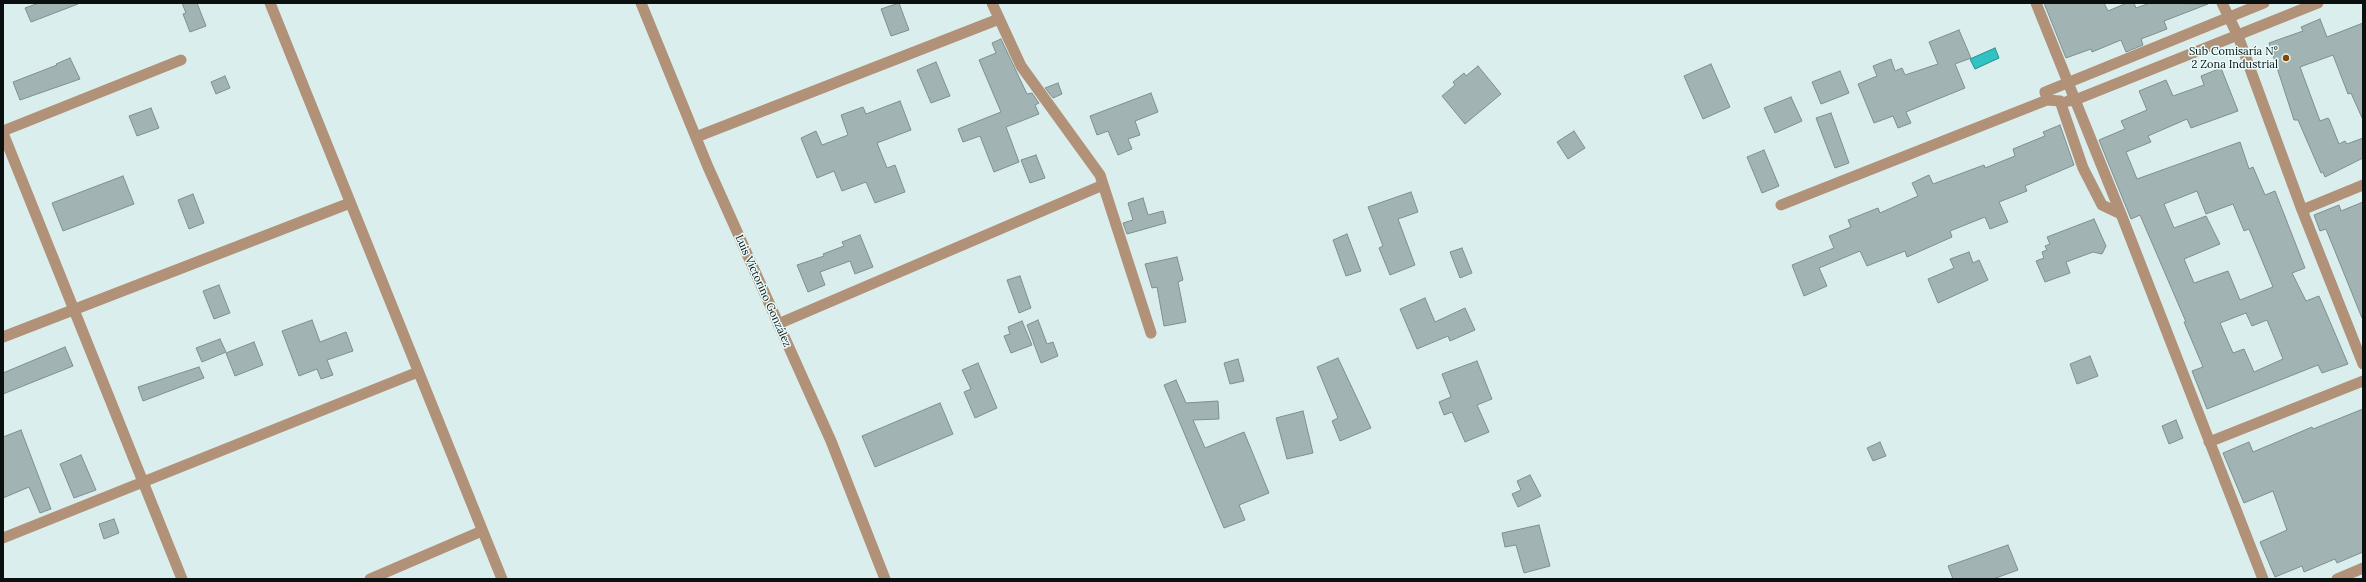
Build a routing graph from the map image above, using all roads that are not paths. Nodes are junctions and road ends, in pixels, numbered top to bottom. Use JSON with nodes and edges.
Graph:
{"nodes":[{"id":1,"x":270,"y":3,"type":"edge"},
{"id":2,"x":640,"y":3,"type":"edge"},
{"id":3,"x":992,"y":3,"type":"edge"},
{"id":4,"x":2036,"y":3,"type":"edge"},
{"id":5,"x":2222,"y":3,"type":"edge"},
{"id":6,"x":2264,"y":3,"type":"edge"},
{"id":7,"x":2318,"y":3,"type":"edge"},
{"id":8,"x":2228,"y":18,"type":"junction"},
{"id":9,"x":999,"y":19,"type":"junction"},
{"id":10,"x":2238,"y":36,"type":"junction"},
{"id":11,"x":182,"y":60,"type":"dead end"},
{"id":12,"x":2067,"y":82,"type":"junction"},
{"id":13,"x":2046,"y":96,"type":"junction"},
{"id":14,"x":2075,"y":100,"type":"junction"},
{"id":15,"x":2060,"y":101,"type":"junction"},
{"id":16,"x":3,"y":132,"type":"edge"},
{"id":17,"x":696,"y":137,"type":"junction"},
{"id":18,"x":1103,"y":185,"type":"junction"},
{"id":19,"x":2363,"y":185,"type":"edge"},
{"id":20,"x":350,"y":203,"type":"junction"},
{"id":21,"x":1781,"y":205,"type":"dead end"},
{"id":22,"x":2302,"y":210,"type":"junction"},
{"id":23,"x":2121,"y":214,"type":"junction"},
{"id":24,"x":74,"y":309,"type":"junction"},
{"id":25,"x":778,"y":324,"type":"junction"},
{"id":26,"x":1151,"y":333,"type":"dead end"},
{"id":27,"x":3,"y":337,"type":"edge"},
{"id":28,"x":2363,"y":364,"type":"edge"},
{"id":29,"x":418,"y":372,"type":"junction"},
{"id":30,"x":2363,"y":381,"type":"edge"},
{"id":31,"x":2209,"y":442,"type":"junction"},
{"id":32,"x":143,"y":481,"type":"junction"},
{"id":33,"x":482,"y":531,"type":"junction"},
{"id":34,"x":3,"y":538,"type":"edge"},
{"id":35,"x":2363,"y":568,"type":"edge"},
{"id":36,"x":182,"y":579,"type":"edge"},
{"id":37,"x":370,"y":579,"type":"edge"},
{"id":38,"x":502,"y":579,"type":"edge"},
{"id":39,"x":886,"y":579,"type":"edge"},
{"id":40,"x":2263,"y":579,"type":"edge"},
{"id":41,"x":2337,"y":579,"type":"edge"}],
"edges":[{"from":1,"to":20,"type":"street"},
{"from":2,"to":17,"type":"street","name":"Luis Victorino González"},
{"from":3,"to":9,"type":"street"},
{"from":4,"to":12,"type":"street"},
{"from":5,"to":8,"type":"street"},
{"from":6,"to":8,"type":"street"},
{"from":7,"to":10,"type":"street"},
{"from":8,"to":10,"type":"street"},
{"from":8,"to":12,"type":"street"},
{"from":9,"to":17,"type":"street"},
{"from":9,"to":18,"type":"street"},
{"from":10,"to":14,"type":"street"},
{"from":10,"to":22,"type":"street"},
{"from":11,"to":16,"type":"street"},
{"from":12,"to":13,"type":"street"},
{"from":12,"to":14,"type":"street"},
{"from":13,"to":15,"type":"street"},
{"from":13,"to":21,"type":"street"},
{"from":14,"to":15,"type":"street"},
{"from":14,"to":23,"type":"street"},
{"from":15,"to":23,"type":"street"},
{"from":16,"to":24,"type":"street"},
{"from":17,"to":25,"type":"street","name":"Luis Victorino González"},
{"from":18,"to":25,"type":"street"},
{"from":18,"to":26,"type":"street"},
{"from":19,"to":22,"type":"street"},
{"from":20,"to":24,"type":"street"},
{"from":20,"to":29,"type":"street"},
{"from":22,"to":28,"type":"street"},
{"from":23,"to":31,"type":"street"},
{"from":24,"to":27,"type":"street"},
{"from":24,"to":32,"type":"street"},
{"from":25,"to":39,"type":"street","name":"Luis Victorino González"},
{"from":29,"to":32,"type":"street"},
{"from":29,"to":33,"type":"street"},
{"from":30,"to":31,"type":"street"},
{"from":31,"to":40,"type":"street"},
{"from":32,"to":34,"type":"street"},
{"from":32,"to":36,"type":"street"},
{"from":33,"to":37,"type":"street"},
{"from":33,"to":38,"type":"street"},
{"from":35,"to":41,"type":"street"}]}
